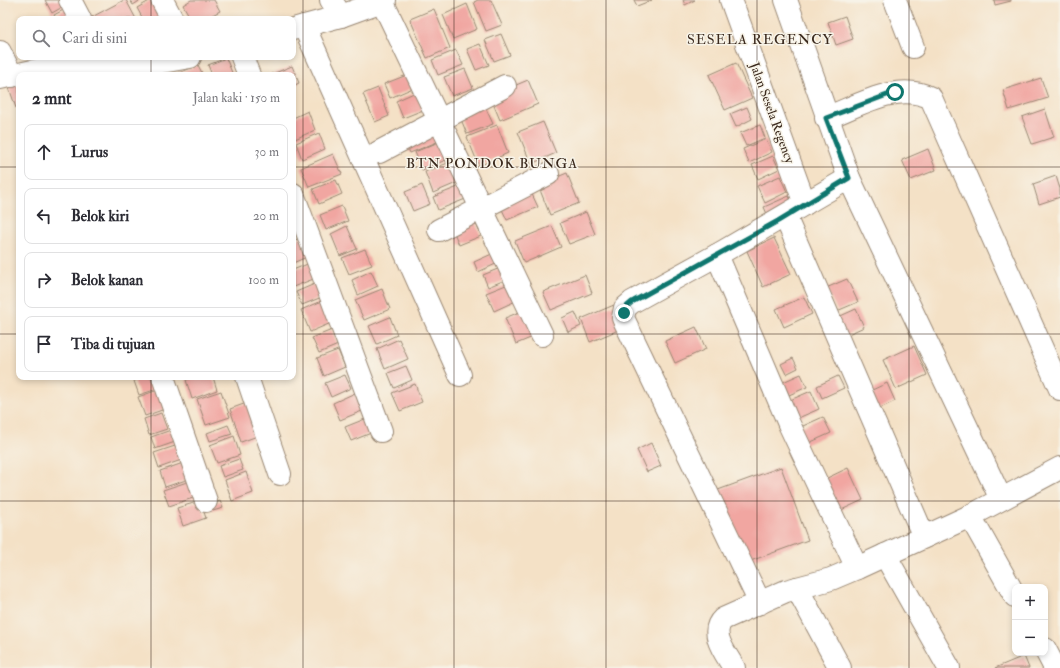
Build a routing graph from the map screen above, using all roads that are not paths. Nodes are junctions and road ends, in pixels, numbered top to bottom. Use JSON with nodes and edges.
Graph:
{"nodes":[{"id":1,"x":70,"y":0,"type":"edge"},
{"id":2,"x":162,"y":0,"type":"edge"},
{"id":3,"x":731,"y":0,"type":"edge"},
{"id":4,"x":786,"y":0,"type":"edge"},
{"id":5,"x":895,"y":0,"type":"edge"},
{"id":6,"x":373,"y":2,"type":"edge"},
{"id":7,"x":336,"y":8,"type":"edge"},
{"id":8,"x":78,"y":16,"type":"edge"},
{"id":9,"x":170,"y":16,"type":"edge"},
{"id":10,"x":298,"y":28,"type":"edge"},
{"id":11,"x":912,"y":47,"type":"dead end"},
{"id":12,"x":0,"y":52,"type":"edge"},
{"id":13,"x":178,"y":60,"type":"edge"},
{"id":14,"x":243,"y":60,"type":"edge"},
{"id":15,"x":103,"y":61,"type":"edge"},
{"id":16,"x":140,"y":70,"type":"edge"},
{"id":17,"x":58,"y":71,"type":"edge"},
{"id":18,"x":248,"y":72,"type":"edge"},
{"id":19,"x":16,"y":76,"type":"edge"},
{"id":20,"x":6,"y":77,"type":"edge"},
{"id":21,"x":505,"y":86,"type":"dead end"},
{"id":22,"x":826,"y":118,"type":"junction"},
{"id":23,"x":438,"y":121,"type":"junction"},
{"id":24,"x":379,"y":152,"type":"dead end"},
{"id":25,"x":548,"y":174,"type":"dead end"},
{"id":26,"x":849,"y":178,"type":"junction"},
{"id":27,"x":296,"y":202,"type":"edge"},
{"id":28,"x":805,"y":204,"type":"junction"},
{"id":29,"x":481,"y":208,"type":"junction"},
{"id":30,"x":785,"y":216,"type":"junction"},
{"id":31,"x":439,"y":230,"type":"dead end"},
{"id":32,"x":717,"y":256,"type":"junction"},
{"id":33,"x":542,"y":335,"type":"dead end"},
{"id":34,"x":460,"y":375,"type":"dead end"},
{"id":35,"x":164,"y":380,"type":"edge"},
{"id":36,"x":248,"y":380,"type":"edge"},
{"id":37,"x":1060,"y":390,"type":"edge"},
{"id":38,"x":381,"y":431,"type":"dead end"},
{"id":39,"x":1060,"y":468,"type":"edge"},
{"id":40,"x":280,"y":474,"type":"dead end"},
{"id":41,"x":1001,"y":499,"type":"junction"},
{"id":42,"x":206,"y":501,"type":"dead end"},
{"id":43,"x":970,"y":516,"type":"junction"},
{"id":44,"x":924,"y":537,"type":"junction"},
{"id":45,"x":885,"y":555,"type":"junction"},
{"id":46,"x":857,"y":568,"type":"junction"},
{"id":47,"x":797,"y":588,"type":"junction"},
{"id":48,"x":1012,"y":591,"type":"edge"},
{"id":49,"x":760,"y":603,"type":"junction"},
{"id":50,"x":1048,"y":655,"type":"edge"},
{"id":51,"x":734,"y":668,"type":"edge"},
{"id":52,"x":840,"y":668,"type":"edge"},
{"id":53,"x":948,"y":668,"type":"edge"},
{"id":54,"x":1055,"y":668,"type":"edge"}],
"edges":[{"from":1,"to":8,"type":"street"},
{"from":2,"to":9,"type":"street"},
{"from":3,"to":28,"type":"street","name":"Jalan Sesela Regency"},
{"from":4,"to":22,"type":"street"},
{"from":5,"to":11,"type":"street"},
{"from":6,"to":7,"type":"street"},
{"from":6,"to":23,"type":"street"},
{"from":7,"to":10,"type":"street"},
{"from":10,"to":34,"type":"street"},
{"from":12,"to":20,"type":"street"},
{"from":13,"to":16,"type":"street"},
{"from":14,"to":18,"type":"street"},
{"from":15,"to":16,"type":"street"},
{"from":15,"to":17,"type":"street"},
{"from":19,"to":20,"type":"street"},
{"from":21,"to":23,"type":"street"},
{"from":22,"to":26,"type":"street"},
{"from":22,"to":37,"type":"street"},
{"from":23,"to":24,"type":"street"},
{"from":23,"to":29,"type":"street"},
{"from":25,"to":29,"type":"street"},
{"from":26,"to":28,"type":"street"},
{"from":26,"to":41,"type":"street"},
{"from":27,"to":38,"type":"street"},
{"from":28,"to":30,"type":"street"},
{"from":29,"to":31,"type":"street"},
{"from":29,"to":33,"type":"street"},
{"from":30,"to":32,"type":"street"},
{"from":30,"to":44,"type":"street"},
{"from":32,"to":46,"type":"street"},
{"from":32,"to":49,"type":"street"},
{"from":35,"to":42,"type":"street"},
{"from":36,"to":40,"type":"street"},
{"from":39,"to":41,"type":"street"},
{"from":41,"to":43,"type":"street"},
{"from":43,"to":44,"type":"street"},
{"from":43,"to":48,"type":"street"},
{"from":44,"to":45,"type":"street"},
{"from":45,"to":46,"type":"street"},
{"from":45,"to":53,"type":"street"},
{"from":46,"to":47,"type":"street"},
{"from":47,"to":49,"type":"street"},
{"from":47,"to":52,"type":"street"},
{"from":49,"to":51,"type":"street"},
{"from":50,"to":54,"type":"street"}]}
